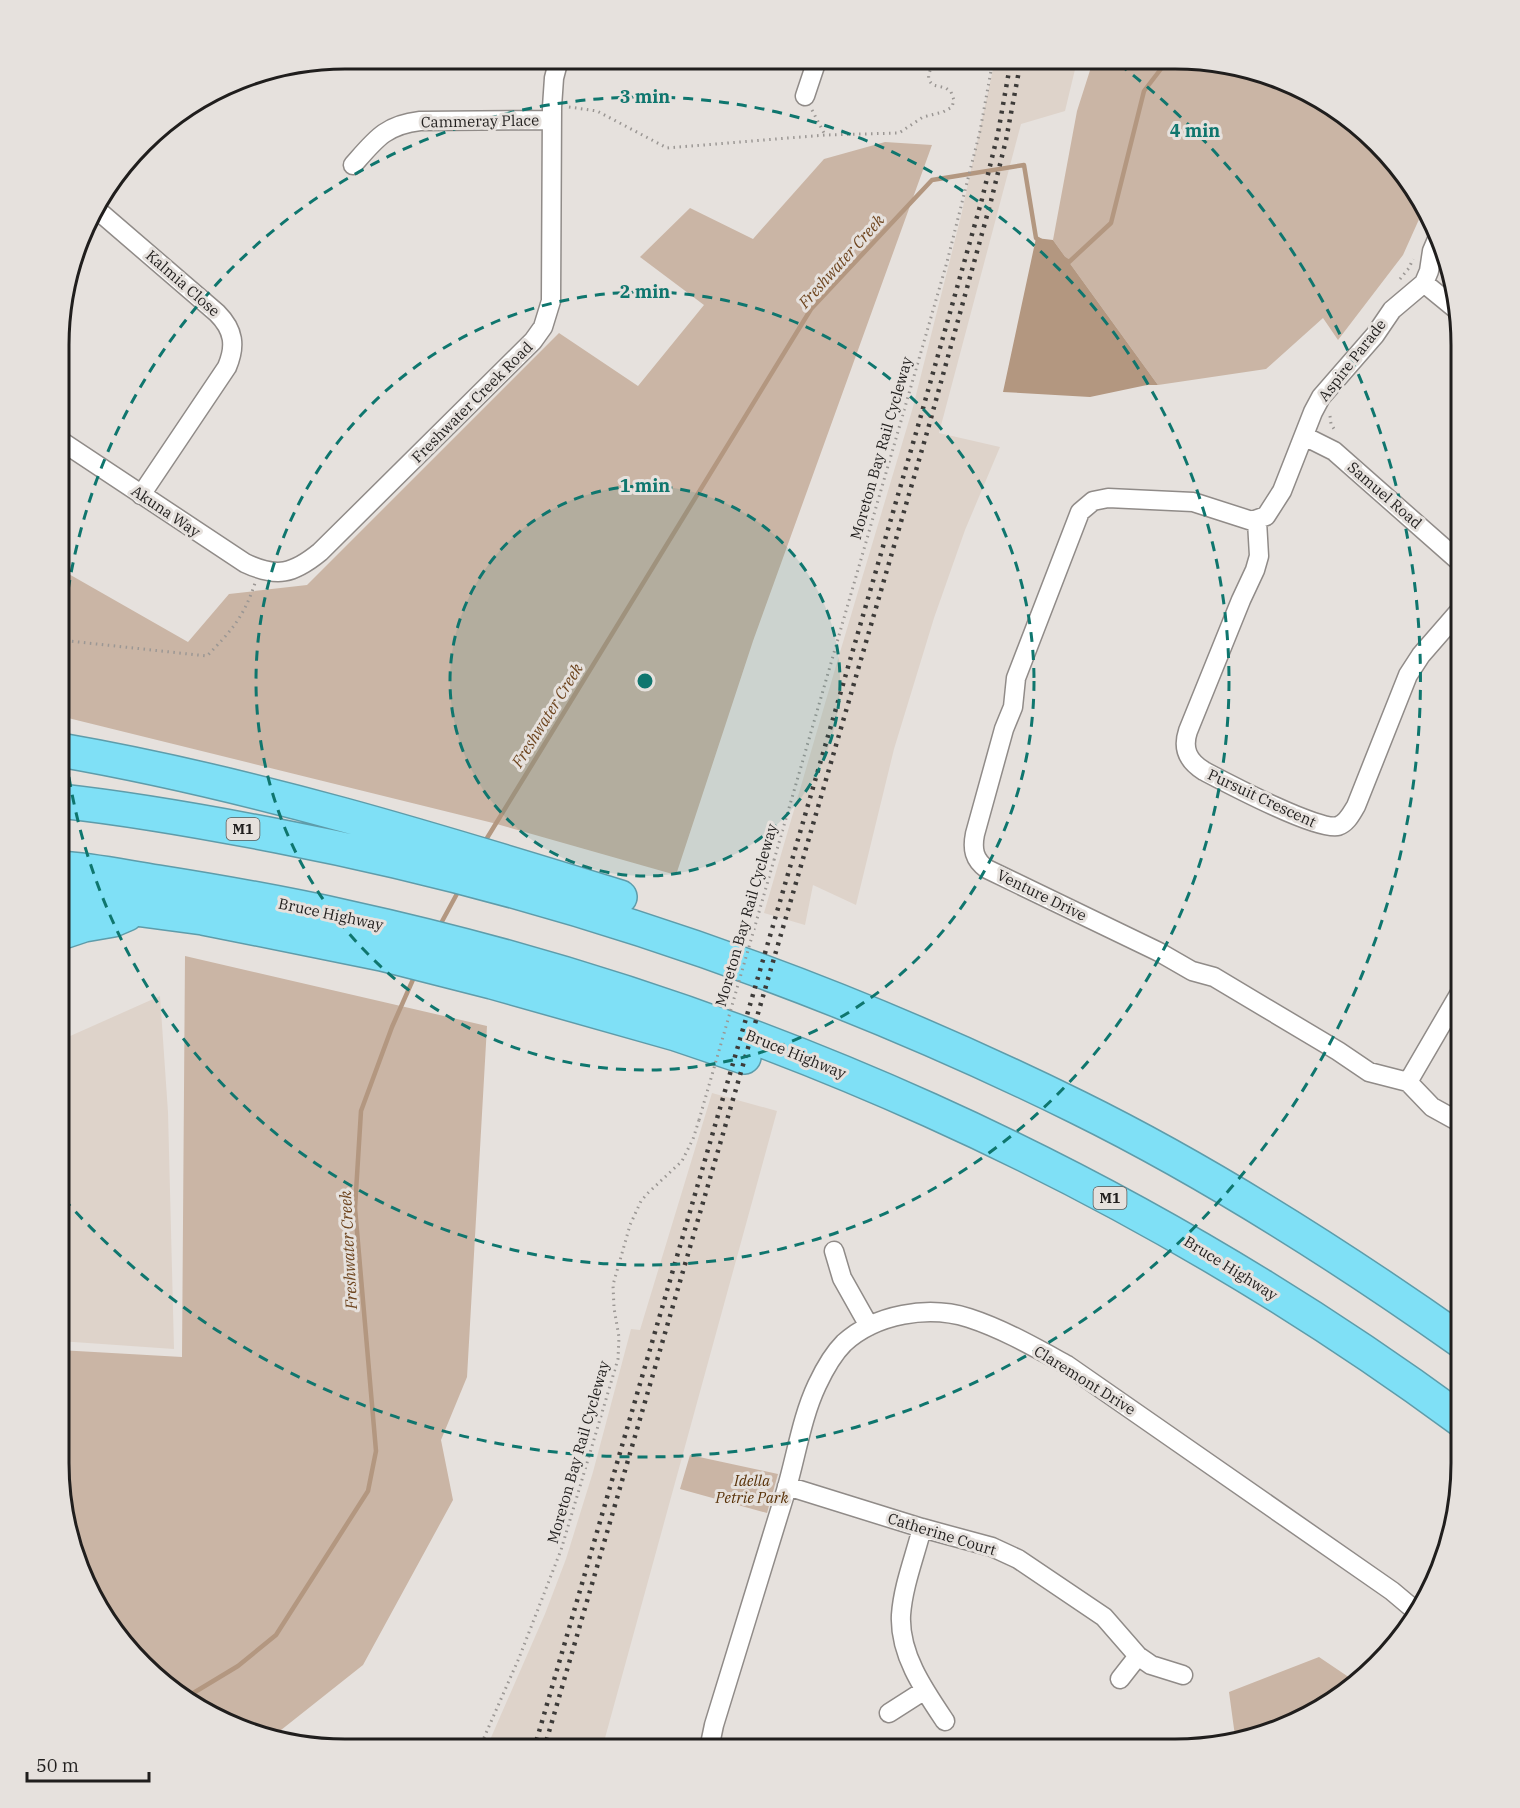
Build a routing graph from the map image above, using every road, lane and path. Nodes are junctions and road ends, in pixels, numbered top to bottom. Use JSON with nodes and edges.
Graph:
{"nodes":[{"id":1,"x":556,"y":69,"type":"edge"},
{"id":2,"x":814,"y":69,"type":"edge"},
{"id":3,"x":930,"y":69,"type":"edge"},
{"id":4,"x":992,"y":69,"type":"edge"},
{"id":5,"x":805,"y":96,"type":"joint"},
{"id":6,"x":552,"y":113,"type":"junction"},
{"id":7,"x":825,"y":135,"type":"junction"},
{"id":8,"x":353,"y":165,"type":"dead end"},
{"id":9,"x":102,"y":214,"type":"edge"},
{"id":10,"x":1433,"y":249,"type":"edge"},
{"id":11,"x":1424,"y":283,"type":"junction"},
{"id":12,"x":1448,"y":303,"type":"edge"},
{"id":13,"x":1304,"y":436,"type":"junction"},
{"id":14,"x":69,"y":446,"type":"edge"},
{"id":15,"x":141,"y":495,"type":"junction"},
{"id":16,"x":1257,"y":520,"type":"junction"},
{"id":17,"x":1451,"y":554,"type":"edge"},
{"id":18,"x":267,"y":571,"type":"junction"},
{"id":19,"x":1451,"y":620,"type":"edge"},
{"id":20,"x":69,"y":641,"type":"edge"},
{"id":21,"x":69,"y":752,"type":"edge"},
{"id":22,"x":69,"y":802,"type":"edge"},
{"id":23,"x":430,"y":854,"type":"junction"},
{"id":24,"x":69,"y":868,"type":"edge"},
{"id":25,"x":69,"y":899,"type":"edge"},
{"id":26,"x":141,"y":909,"type":"junction"},
{"id":27,"x":69,"y":930,"type":"edge"},
{"id":28,"x":389,"y":941,"type":"junction"},
{"id":29,"x":1451,"y":1008,"type":"edge"},
{"id":30,"x":1408,"y":1082,"type":"junction"},
{"id":31,"x":1451,"y":1118,"type":"edge"},
{"id":32,"x":834,"y":1251,"type":"dead end"},
{"id":33,"x":869,"y":1326,"type":"junction"},
{"id":34,"x":1451,"y":1334,"type":"edge"},
{"id":35,"x":1451,"y":1413,"type":"edge"},
{"id":36,"x":787,"y":1486,"type":"junction"},
{"id":37,"x":922,"y":1528,"type":"junction"},
{"id":38,"x":1411,"y":1606,"type":"edge"},
{"id":39,"x":1137,"y":1656,"type":"junction"},
{"id":40,"x":1183,"y":1675,"type":"dead end"},
{"id":41,"x":1120,"y":1679,"type":"dead end"},
{"id":42,"x":925,"y":1690,"type":"junction"},
{"id":43,"x":890,"y":1713,"type":"dead end"},
{"id":44,"x":945,"y":1721,"type":"dead end"},
{"id":45,"x":483,"y":1739,"type":"edge"},
{"id":46,"x":711,"y":1739,"type":"edge"}],
"edges":[{"from":1,"to":6,"type":"street","name":"Freshwater Creek Road"},
{"from":2,"to":5,"type":"street"},
{"from":3,"to":7,"type":"path"},
{"from":4,"to":45,"type":"path","name":"Moreton Bay Rail Cycleway","bridge":true},
{"from":5,"to":7,"type":"path"},
{"from":6,"to":7,"type":"path"},
{"from":6,"to":8,"type":"street","name":"Cammeray Place"},
{"from":6,"to":18,"type":"street","name":"Freshwater Creek Road"},
{"from":9,"to":15,"type":"street","name":"Kalmia Close"},
{"from":10,"to":11,"type":"street"},
{"from":11,"to":12,"type":"street"},
{"from":11,"to":13,"type":"street","name":"Aspire Parade"},
{"from":13,"to":16,"type":"street","name":"Aspire Parade"},
{"from":13,"to":17,"type":"street","name":"Samuel Road"},
{"from":14,"to":15,"type":"street","name":"Akuna Way"},
{"from":15,"to":18,"type":"street","name":"Akuna Way"},
{"from":16,"to":19,"type":"street","name":"Pursuit Crescent"},
{"from":16,"to":30,"type":"street","name":"Venture Drive"},
{"from":18,"to":20,"type":"path"},
{"from":21,"to":23,"type":"highway"},
{"from":22,"to":23,"type":"highway","number":"M1"},
{"from":23,"to":34,"type":"highway"},
{"from":24,"to":28,"type":"highway","name":"Bruce Highway"},
{"from":25,"to":26,"type":"highway"},
{"from":26,"to":27,"type":"highway"},
{"from":26,"to":28,"type":"highway"},
{"from":28,"to":35,"type":"highway","name":"Bruce Highway","number":"M1"},
{"from":29,"to":30,"type":"street"},
{"from":30,"to":31,"type":"street"},
{"from":32,"to":33,"type":"street"},
{"from":33,"to":36,"type":"street","name":"Claremont Drive"},
{"from":33,"to":38,"type":"street","name":"Claremont Drive"},
{"from":36,"to":37,"type":"street","name":"Catherine Court"},
{"from":36,"to":46,"type":"street","name":"Claremont Drive"},
{"from":37,"to":39,"type":"street","name":"Catherine Court"},
{"from":37,"to":42,"type":"street"},
{"from":39,"to":40,"type":"street","name":"Catherine Court"},
{"from":39,"to":41,"type":"street"},
{"from":42,"to":43,"type":"street"},
{"from":42,"to":44,"type":"street"}]}
